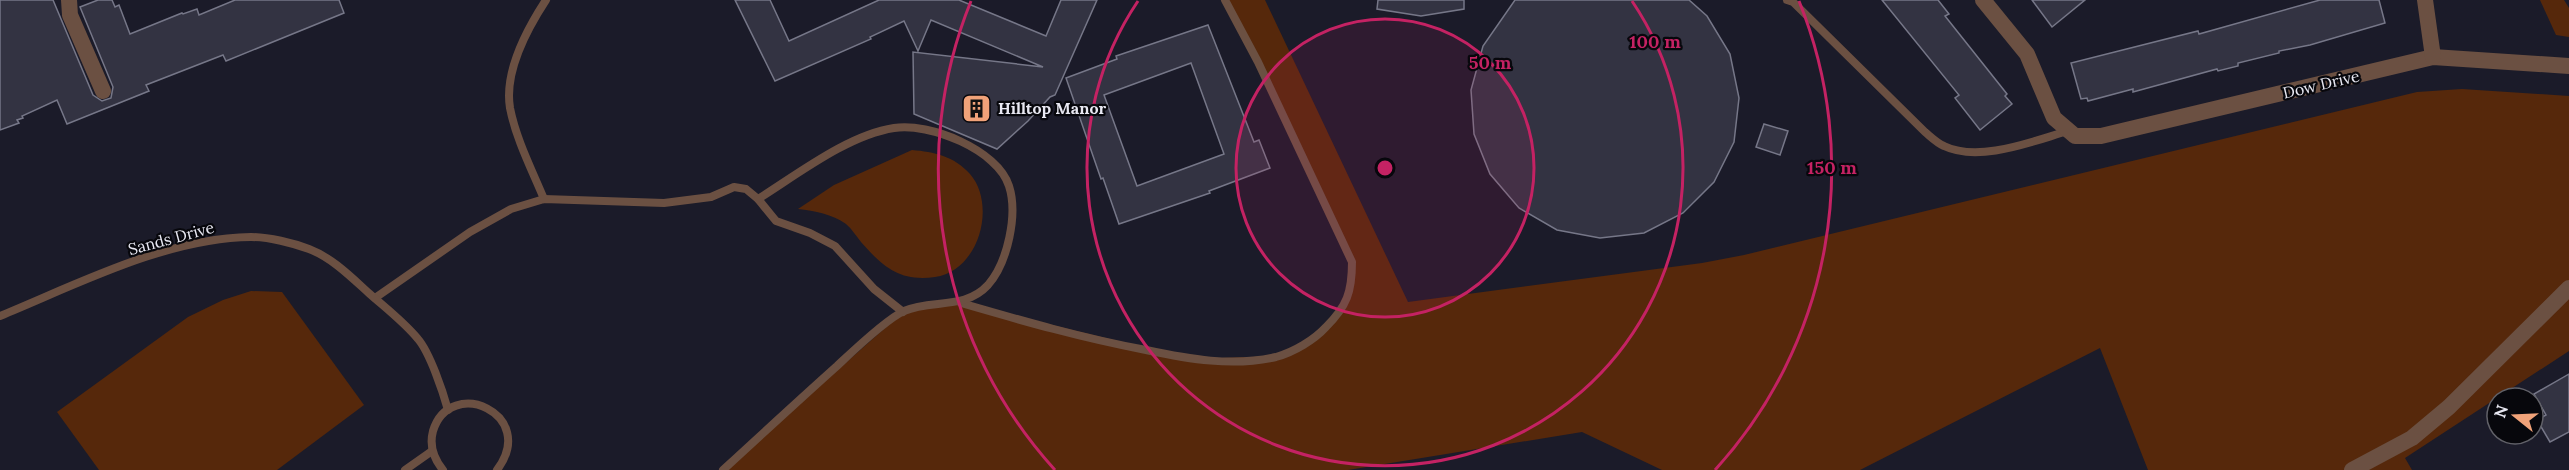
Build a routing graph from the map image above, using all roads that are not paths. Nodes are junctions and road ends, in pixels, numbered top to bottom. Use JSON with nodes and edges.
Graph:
{"nodes":[{"id":1,"x":69,"y":0,"type":"edge"},
{"id":2,"x":546,"y":0,"type":"edge"},
{"id":3,"x":1225,"y":0,"type":"edge"},
{"id":4,"x":1787,"y":0,"type":"edge"},
{"id":5,"x":1983,"y":0,"type":"edge"},
{"id":6,"x":2425,"y":0,"type":"edge"},
{"id":7,"x":2433,"y":57,"type":"junction"},
{"id":8,"x":2569,"y":66,"type":"edge"},
{"id":9,"x":103,"y":91,"type":"dead end"},
{"id":10,"x":2071,"y":134,"type":"junction"},
{"id":11,"x":544,"y":199,"type":"junction"},
{"id":12,"x":758,"y":199,"type":"junction"},
{"id":13,"x":2569,"y":288,"type":"edge"},
{"id":14,"x":375,"y":298,"type":"junction"},
{"id":15,"x":961,"y":303,"type":"junction"},
{"id":16,"x":903,"y":312,"type":"junction"},
{"id":17,"x":0,"y":316,"type":"edge"},
{"id":18,"x":448,"y":410,"type":"junction"},
{"id":19,"x":432,"y":451,"type":"junction"},
{"id":20,"x":405,"y":470,"type":"edge"},
{"id":21,"x":443,"y":470,"type":"edge"},
{"id":22,"x":497,"y":470,"type":"edge"},
{"id":23,"x":723,"y":470,"type":"edge"},
{"id":24,"x":2352,"y":470,"type":"edge"}],
"edges":[{"from":1,"to":9,"type":"street"},
{"from":2,"to":11,"type":"lane"},
{"from":3,"to":15,"type":"lane"},
{"from":4,"to":10,"type":"lane"},
{"from":5,"to":10,"type":"street"},
{"from":6,"to":7,"type":"street"},
{"from":7,"to":8,"type":"street","name":"Dow Drive"},
{"from":7,"to":10,"type":"street","name":"Dow Drive"},
{"from":11,"to":12,"type":"lane"},
{"from":11,"to":14,"type":"lane"},
{"from":12,"to":15,"type":"lane"},
{"from":12,"to":16,"type":"lane"},
{"from":13,"to":24,"type":"street"},
{"from":14,"to":17,"type":"lane","name":"Sands Drive"},
{"from":14,"to":18,"type":"lane","name":"Sands Drive"},
{"from":15,"to":16,"type":"lane"},
{"from":16,"to":23,"type":"lane"},
{"from":18,"to":19,"type":"lane"},
{"from":18,"to":22,"type":"lane"},
{"from":19,"to":20,"type":"lane"},
{"from":19,"to":21,"type":"lane"}]}
